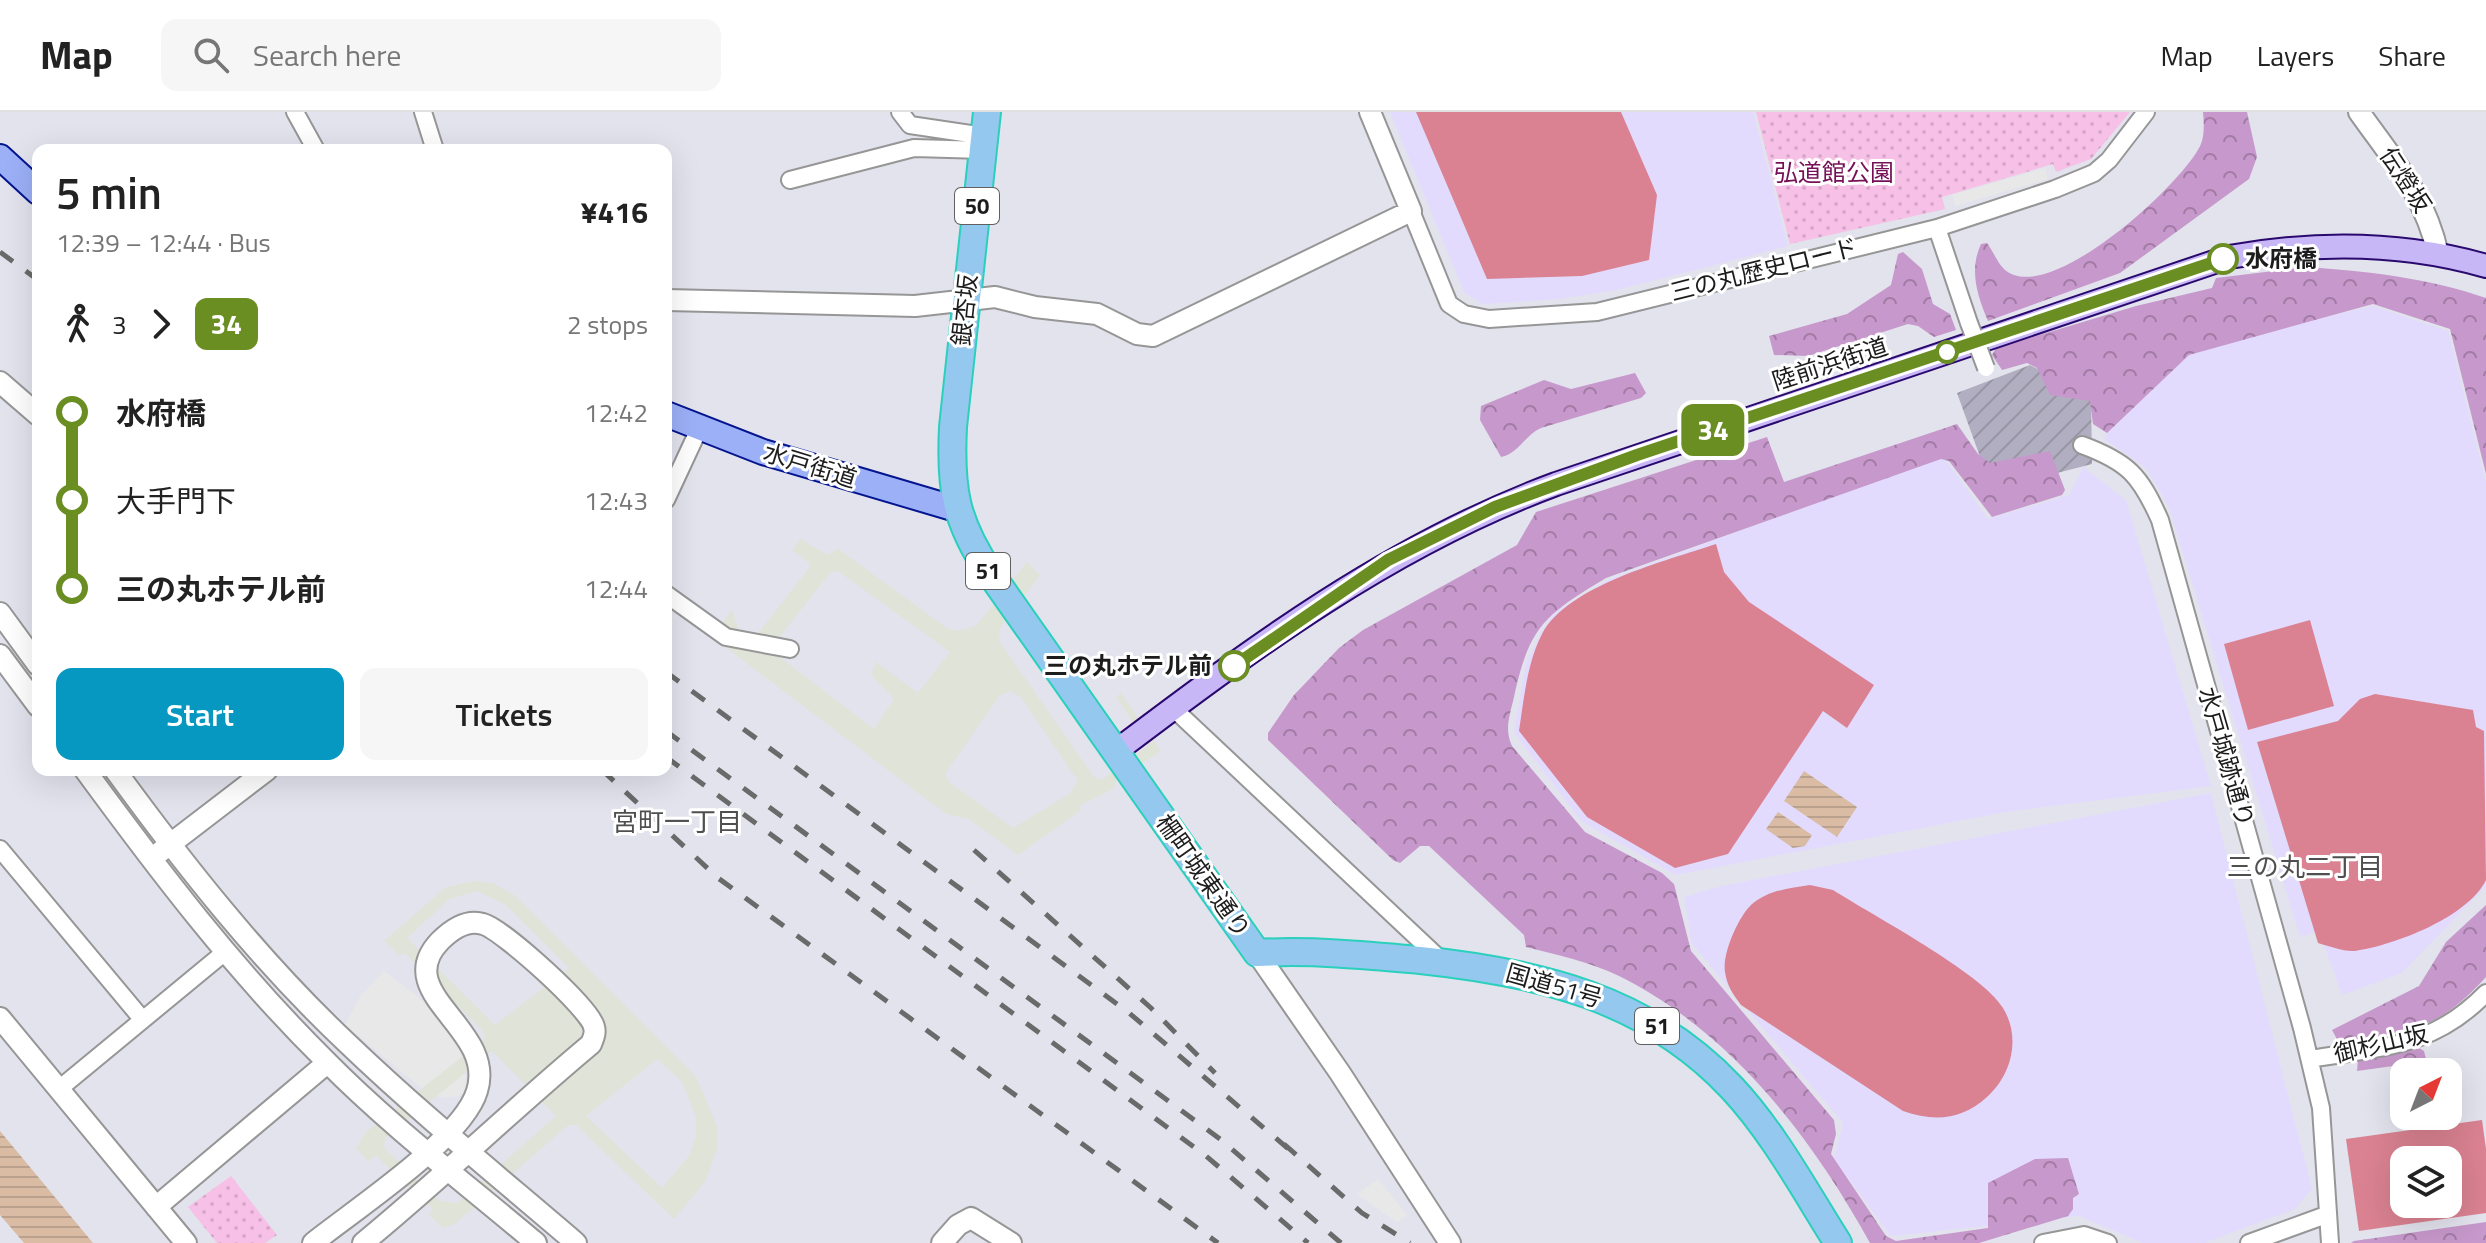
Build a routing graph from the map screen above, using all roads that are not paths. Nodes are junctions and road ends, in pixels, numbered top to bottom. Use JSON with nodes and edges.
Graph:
{"nodes":[{"id":1,"x":295,"y":112,"type":"edge"},
{"id":2,"x":423,"y":112,"type":"edge"},
{"id":3,"x":900,"y":112,"type":"edge"},
{"id":4,"x":1370,"y":112,"type":"edge"},
{"id":5,"x":2146,"y":112,"type":"edge"},
{"id":6,"x":2359,"y":112,"type":"edge"},
{"id":7,"x":984,"y":132,"type":"edge"},
{"id":8,"x":313,"y":144,"type":"edge"},
{"id":9,"x":433,"y":144,"type":"edge"},
{"id":10,"x":0,"y":157,"type":"edge"},
{"id":11,"x":790,"y":180,"type":"dead end"},
{"id":12,"x":32,"y":186,"type":"edge"},
{"id":13,"x":1411,"y":211,"type":"junction"},
{"id":14,"x":1937,"y":228,"type":"junction"},
{"id":15,"x":2438,"y":254,"type":"junction"},
{"id":16,"x":2486,"y":266,"type":"edge"},
{"id":17,"x":672,"y":300,"type":"edge"},
{"id":18,"x":967,"y":300,"type":"junction"},
{"id":19,"x":1988,"y":371,"type":"dead end"},
{"id":20,"x":0,"y":382,"type":"edge"},
{"id":21,"x":32,"y":410,"type":"edge"},
{"id":22,"x":672,"y":417,"type":"edge"},
{"id":23,"x":699,"y":429,"type":"junction"},
{"id":24,"x":2082,"y":445,"type":"dead end"},
{"id":25,"x":672,"y":487,"type":"edge"},
{"id":26,"x":956,"y":509,"type":"junction"},
{"id":27,"x":672,"y":598,"type":"edge"},
{"id":28,"x":0,"y":613,"type":"edge"},
{"id":29,"x":790,"y":649,"type":"dead end"},
{"id":30,"x":0,"y":655,"type":"edge"},
{"id":31,"x":32,"y":657,"type":"edge"},
{"id":32,"x":32,"y":698,"type":"edge"},
{"id":33,"x":1174,"y":709,"type":"junction"},
{"id":34,"x":1115,"y":752,"type":"junction"},
{"id":35,"x":89,"y":776,"type":"edge"},
{"id":36,"x":119,"y":776,"type":"edge"},
{"id":37,"x":259,"y":776,"type":"edge"},
{"id":38,"x":169,"y":844,"type":"junction"},
{"id":39,"x":0,"y":849,"type":"edge"},
{"id":40,"x":150,"y":859,"type":"junction"},
{"id":41,"x":225,"y":952,"type":"junction"},
{"id":42,"x":1257,"y":953,"type":"junction"},
{"id":43,"x":1443,"y":963,"type":"junction"},
{"id":44,"x":2486,"y":993,"type":"edge"},
{"id":45,"x":0,"y":1018,"type":"edge"},
{"id":46,"x":142,"y":1019,"type":"junction"},
{"id":47,"x":2310,"y":1059,"type":"junction"},
{"id":48,"x":327,"y":1063,"type":"junction"},
{"id":49,"x":59,"y":1089,"type":"junction"},
{"id":50,"x":448,"y":1135,"type":"junction"},
{"id":51,"x":427,"y":1152,"type":"junction"},
{"id":52,"x":470,"y":1152,"type":"junction"},
{"id":53,"x":451,"y":1170,"type":"junction"},
{"id":54,"x":156,"y":1207,"type":"junction"},
{"id":55,"x":2326,"y":1215,"type":"junction"},
{"id":56,"x":186,"y":1243,"type":"edge"},
{"id":57,"x":313,"y":1243,"type":"edge"},
{"id":58,"x":363,"y":1243,"type":"edge"},
{"id":59,"x":536,"y":1243,"type":"edge"},
{"id":60,"x":576,"y":1243,"type":"edge"},
{"id":61,"x":942,"y":1243,"type":"edge"},
{"id":62,"x":1011,"y":1243,"type":"edge"},
{"id":63,"x":1450,"y":1243,"type":"edge"},
{"id":64,"x":1838,"y":1243,"type":"edge"},
{"id":65,"x":2043,"y":1243,"type":"edge"},
{"id":66,"x":2108,"y":1243,"type":"edge"},
{"id":67,"x":2249,"y":1243,"type":"edge"},
{"id":68,"x":2330,"y":1243,"type":"edge"}],
"edges":[{"from":1,"to":8,"type":"street"},
{"from":2,"to":9,"type":"street"},
{"from":3,"to":7,"type":"street"},
{"from":4,"to":13,"type":"street","name":"三の丸歴史ロード"},
{"from":5,"to":14,"type":"street","name":"三の丸歴史ロード"},
{"from":6,"to":15,"type":"street","name":"伝燈坂"},
{"from":7,"to":11,"type":"street"},
{"from":7,"to":18,"type":"highway","name":"銀杏坂","number":"50"},
{"from":10,"to":12,"type":"main road"},
{"from":13,"to":14,"type":"street","name":"三の丸歴史ロード"},
{"from":13,"to":18,"type":"street"},
{"from":14,"to":19,"type":"street","bridge":true},
{"from":15,"to":16,"type":"main road","name":"陸前浜街道"},
{"from":15,"to":33,"type":"main road","name":"陸前浜街道"},
{"from":17,"to":18,"type":"street"},
{"from":18,"to":26,"type":"highway","name":"銀杏坂","number":"50"},
{"from":20,"to":21,"type":"street"},
{"from":22,"to":23,"type":"main road","name":"水戸街道"},
{"from":23,"to":25,"type":"street"},
{"from":23,"to":26,"type":"main road","name":"水戸街道"},
{"from":24,"to":47,"type":"street","name":"水戸城跡通り"},
{"from":26,"to":34,"type":"highway","name":"柵町城東通り","number":"51"},
{"from":27,"to":29,"type":"street"},
{"from":28,"to":31,"type":"street"},
{"from":30,"to":32,"type":"street"},
{"from":33,"to":34,"type":"main road","name":"陸前浜街道"},
{"from":33,"to":43,"type":"street"},
{"from":34,"to":42,"type":"highway","name":"柵町城東通り","number":"51"},
{"from":35,"to":40,"type":"street"},
{"from":36,"to":38,"type":"street"},
{"from":37,"to":38,"type":"street"},
{"from":38,"to":40,"type":"street"},
{"from":38,"to":50,"type":"street"},
{"from":39,"to":46,"type":"street"},
{"from":40,"to":41,"type":"street"},
{"from":41,"to":46,"type":"street"},
{"from":41,"to":48,"type":"street"},
{"from":42,"to":43,"type":"highway","name":"国道51号","number":"51"},
{"from":42,"to":63,"type":"street","name":"柵町城東通り"},
{"from":43,"to":64,"type":"highway","name":"国道51号","number":"51"},
{"from":44,"to":47,"type":"street","name":"御杉山坂"},
{"from":45,"to":49,"type":"street"},
{"from":46,"to":49,"type":"street"},
{"from":47,"to":55,"type":"street","name":"水戸城跡通り"},
{"from":48,"to":51,"type":"street"},
{"from":48,"to":54,"type":"street"},
{"from":49,"to":54,"type":"street"},
{"from":50,"to":51,"type":"street"},
{"from":50,"to":52,"type":"street"},
{"from":50,"to":52,"type":"street"},
{"from":51,"to":53,"type":"street"},
{"from":51,"to":57,"type":"street"},
{"from":52,"to":53,"type":"street"},
{"from":52,"to":60,"type":"street"},
{"from":53,"to":58,"type":"street"},
{"from":53,"to":59,"type":"street"},
{"from":54,"to":56,"type":"street"},
{"from":55,"to":67,"type":"street"},
{"from":55,"to":68,"type":"street","name":"水戸城跡通り"},
{"from":61,"to":62,"type":"street"},
{"from":65,"to":66,"type":"street"}]}
